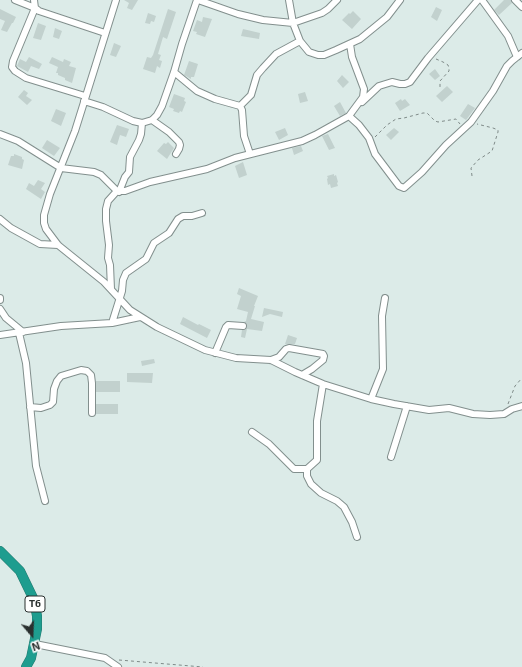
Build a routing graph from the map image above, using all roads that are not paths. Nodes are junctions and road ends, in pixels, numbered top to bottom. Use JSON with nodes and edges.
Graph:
{"nodes":[{"id":1,"x":15,"y":0,"type":"edge"},
{"id":2,"x":34,"y":0,"type":"edge"},
{"id":3,"x":116,"y":0,"type":"edge"},
{"id":4,"x":198,"y":0,"type":"edge"},
{"id":5,"x":289,"y":0,"type":"edge"},
{"id":6,"x":337,"y":0,"type":"edge"},
{"id":7,"x":478,"y":0,"type":"edge"},
{"id":8,"x":482,"y":0,"type":"edge"},
{"id":9,"x":515,"y":0,"type":"edge"},
{"id":10,"x":398,"y":1,"type":"edge"},
{"id":11,"x":522,"y":7,"type":"edge"},
{"id":12,"x":35,"y":8,"type":"junction"},
{"id":13,"x":293,"y":23,"type":"junction"},
{"id":14,"x":106,"y":33,"type":"junction"},
{"id":15,"x":300,"y":41,"type":"junction"},
{"id":16,"x":350,"y":44,"type":"junction"},
{"id":17,"x":519,"y":55,"type":"edge"},
{"id":18,"x":174,"y":72,"type":"junction"},
{"id":19,"x":84,"y":98,"type":"junction"},
{"id":20,"x":359,"y":105,"type":"junction"},
{"id":21,"x":240,"y":106,"type":"junction"},
{"id":22,"x":350,"y":116,"type":"junction"},
{"id":23,"x":152,"y":120,"type":"junction"},
{"id":24,"x":142,"y":123,"type":"junction"},
{"id":25,"x":0,"y":134,"type":"edge"},
{"id":26,"x":176,"y":154,"type":"dead end"},
{"id":27,"x":250,"y":154,"type":"junction"},
{"id":28,"x":61,"y":168,"type":"junction"},
{"id":29,"x":118,"y":192,"type":"junction"},
{"id":30,"x":202,"y":213,"type":"dead end"},
{"id":31,"x":0,"y":219,"type":"edge"},
{"id":32,"x":58,"y":245,"type":"junction"},
{"id":33,"x":111,"y":289,"type":"junction"},
{"id":34,"x":119,"y":298,"type":"junction"},
{"id":35,"x":385,"y":298,"type":"dead end"},
{"id":36,"x":0,"y":309,"type":"edge"},
{"id":37,"x":140,"y":317,"type":"junction"},
{"id":38,"x":112,"y":323,"type":"junction"},
{"id":39,"x":243,"y":326,"type":"dead end"},
{"id":40,"x":21,"y":332,"type":"junction"},
{"id":41,"x":0,"y":335,"type":"edge"},
{"id":42,"x":214,"y":353,"type":"junction"},
{"id":43,"x":271,"y":360,"type":"junction"},
{"id":44,"x":302,"y":375,"type":"junction"},
{"id":45,"x":323,"y":384,"type":"junction"},
{"id":46,"x":371,"y":399,"type":"junction"},
{"id":47,"x":407,"y":406,"type":"junction"},
{"id":48,"x":522,"y":406,"type":"edge"},
{"id":49,"x":30,"y":407,"type":"junction"},
{"id":50,"x":92,"y":413,"type":"dead end"},
{"id":51,"x":252,"y":432,"type":"dead end"},
{"id":52,"x":391,"y":457,"type":"dead end"},
{"id":53,"x":307,"y":469,"type":"junction"},
{"id":54,"x":45,"y":501,"type":"dead end"},
{"id":55,"x":357,"y":537,"type":"dead end"},
{"id":56,"x":0,"y":551,"type":"edge"},
{"id":57,"x":35,"y":644,"type":"junction"},
{"id":58,"x":26,"y":667,"type":"edge"},
{"id":59,"x":118,"y":667,"type":"edge"}],
"edges":[{"from":1,"to":12,"type":"street"},
{"from":2,"to":12,"type":"street"},
{"from":3,"to":14,"type":"street"},
{"from":4,"to":13,"type":"street"},
{"from":4,"to":18,"type":"street"},
{"from":5,"to":13,"type":"street"},
{"from":6,"to":13,"type":"street"},
{"from":7,"to":20,"type":"street"},
{"from":8,"to":17,"type":"street"},
{"from":9,"to":11,"type":"street"},
{"from":10,"to":16,"type":"street"},
{"from":12,"to":14,"type":"street"},
{"from":12,"to":19,"type":"street"},
{"from":13,"to":15,"type":"street"},
{"from":14,"to":19,"type":"street"},
{"from":15,"to":16,"type":"street"},
{"from":15,"to":21,"type":"street"},
{"from":16,"to":20,"type":"street"},
{"from":17,"to":22,"type":"street"},
{"from":18,"to":21,"type":"street"},
{"from":18,"to":23,"type":"street"},
{"from":19,"to":24,"type":"street"},
{"from":19,"to":28,"type":"street"},
{"from":20,"to":22,"type":"street"},
{"from":21,"to":27,"type":"street"},
{"from":22,"to":27,"type":"street"},
{"from":23,"to":24,"type":"street"},
{"from":23,"to":26,"type":"street"},
{"from":24,"to":29,"type":"street"},
{"from":25,"to":28,"type":"street"},
{"from":27,"to":29,"type":"street"},
{"from":28,"to":29,"type":"street"},
{"from":28,"to":32,"type":"street"},
{"from":29,"to":33,"type":"street"},
{"from":30,"to":34,"type":"street"},
{"from":31,"to":32,"type":"street"},
{"from":32,"to":33,"type":"street"},
{"from":33,"to":34,"type":"street"},
{"from":34,"to":37,"type":"street"},
{"from":34,"to":38,"type":"street"},
{"from":35,"to":46,"type":"street"},
{"from":36,"to":40,"type":"street"},
{"from":37,"to":38,"type":"street"},
{"from":37,"to":42,"type":"street"},
{"from":38,"to":40,"type":"street"},
{"from":39,"to":42,"type":"street"},
{"from":40,"to":41,"type":"street"},
{"from":40,"to":49,"type":"street"},
{"from":42,"to":43,"type":"street"},
{"from":43,"to":44,"type":"street"},
{"from":43,"to":44,"type":"street"},
{"from":44,"to":45,"type":"street"},
{"from":45,"to":46,"type":"street"},
{"from":45,"to":53,"type":"street"},
{"from":46,"to":47,"type":"street"},
{"from":47,"to":48,"type":"street"},
{"from":47,"to":52,"type":"street"},
{"from":49,"to":50,"type":"street"},
{"from":49,"to":54,"type":"street"},
{"from":51,"to":53,"type":"street"},
{"from":53,"to":55,"type":"street"},
{"from":56,"to":57,"type":"highway","number":"T6"},
{"from":57,"to":58,"type":"highway","number":"T6"},
{"from":57,"to":59,"type":"street"}]}
